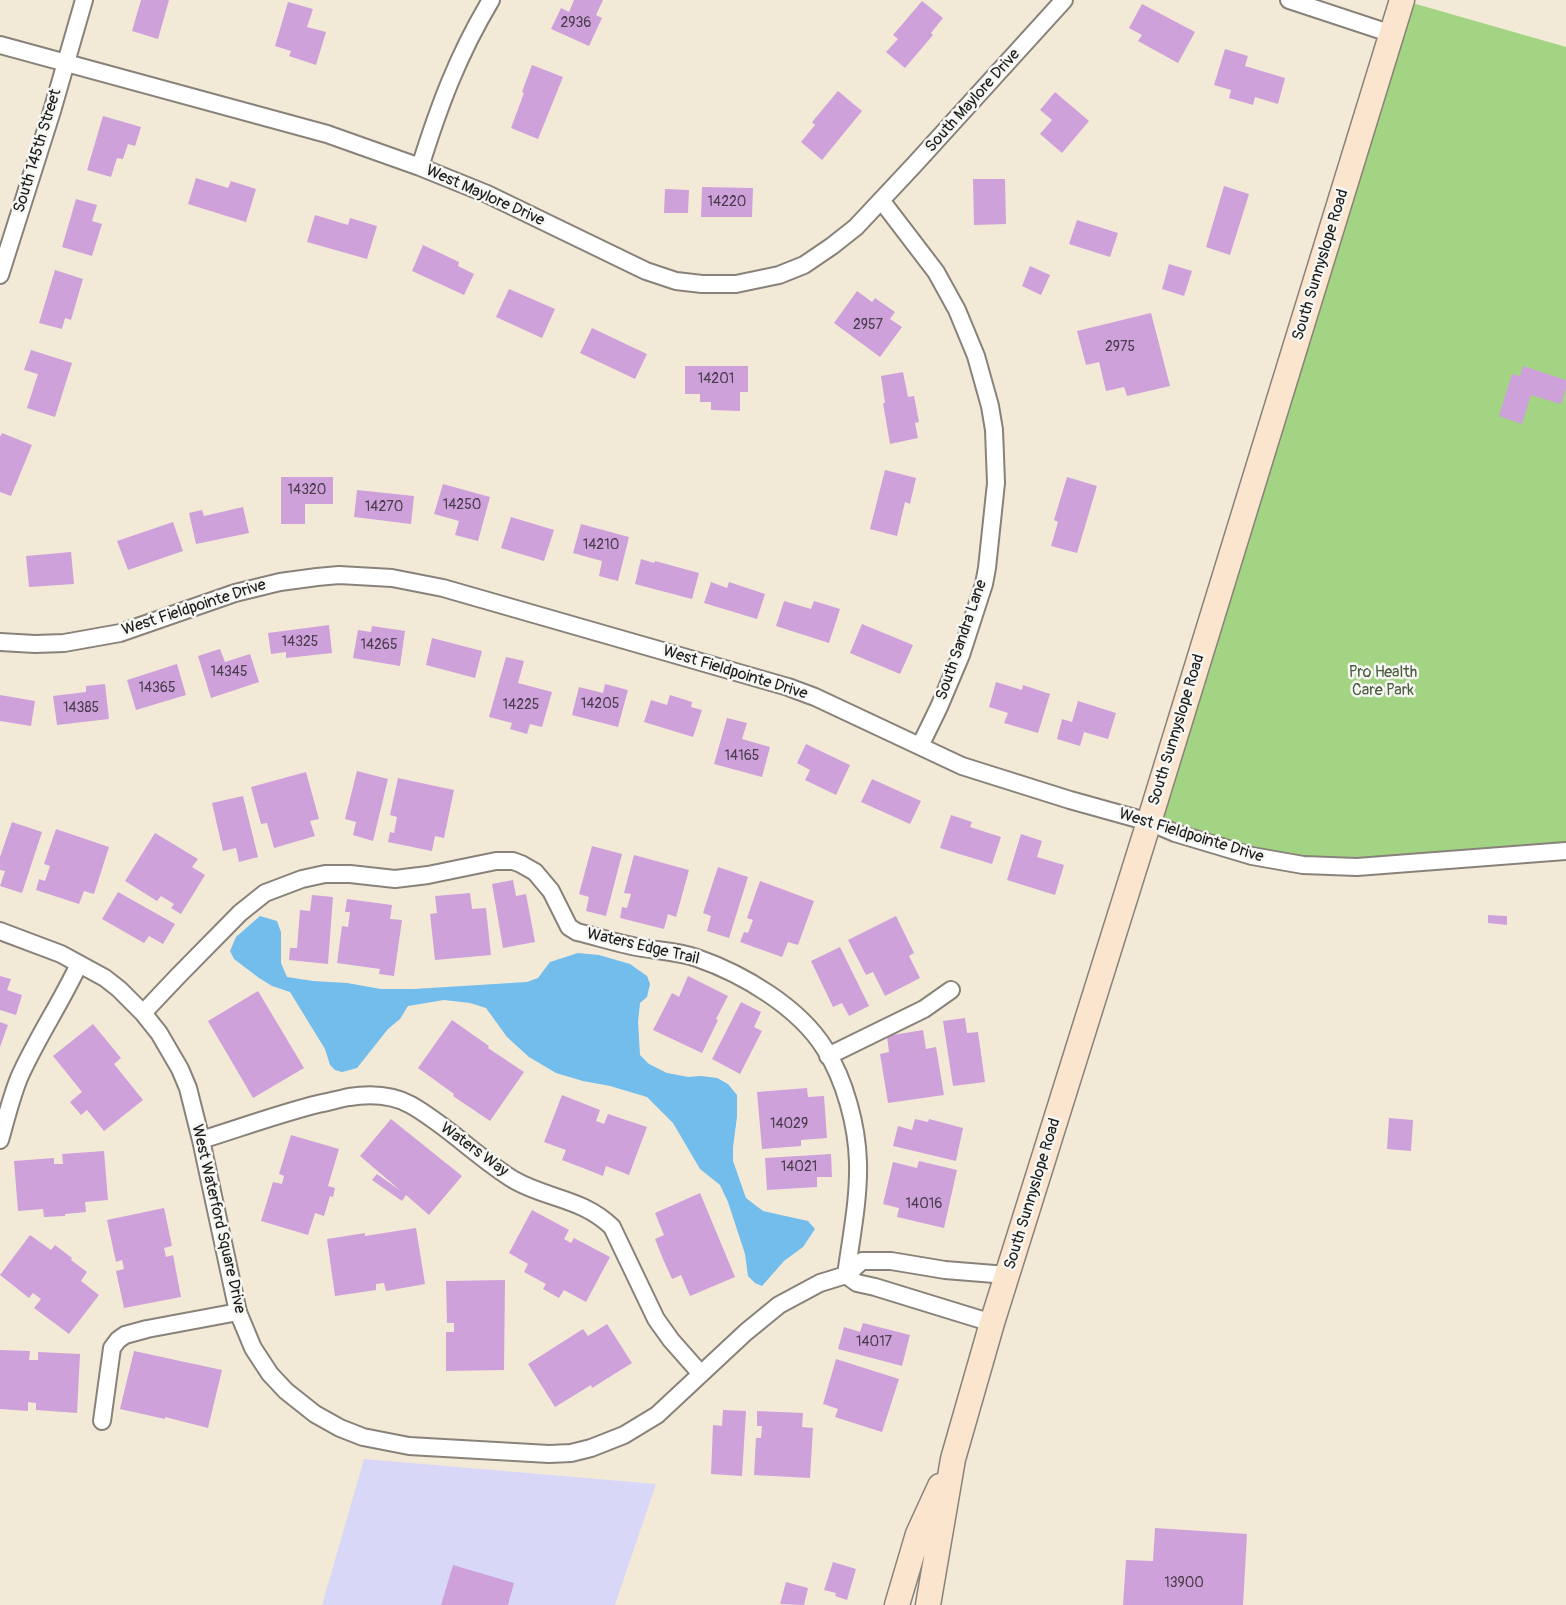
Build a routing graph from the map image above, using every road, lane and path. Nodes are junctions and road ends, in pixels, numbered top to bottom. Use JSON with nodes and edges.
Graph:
{"nodes":[{"id":1,"x":84,"y":0,"type":"edge"},
{"id":2,"x":491,"y":0,"type":"edge"},
{"id":3,"x":1064,"y":0,"type":"edge"},
{"id":4,"x":1289,"y":0,"type":"edge"},
{"id":5,"x":1402,"y":0,"type":"edge"},
{"id":6,"x":1392,"y":34,"type":"junction"},
{"id":7,"x":0,"y":45,"type":"edge"},
{"id":8,"x":66,"y":62,"type":"junction"},
{"id":9,"x":420,"y":167,"type":"junction"},
{"id":10,"x":881,"y":200,"type":"junction"},
{"id":11,"x":0,"y":275,"type":"edge"},
{"id":12,"x":0,"y":642,"type":"edge"},
{"id":13,"x":920,"y":746,"type":"junction"},
{"id":14,"x":1149,"y":822,"type":"junction"},
{"id":15,"x":1566,"y":851,"type":"edge"},
{"id":16,"x":0,"y":931,"type":"edge"},
{"id":17,"x":79,"y":964,"type":"junction"},
{"id":18,"x":951,"y":990,"type":"dead end"},
{"id":19,"x":143,"y":1013,"type":"junction"},
{"id":20,"x":828,"y":1056,"type":"junction"},
{"id":21,"x":0,"y":1140,"type":"edge"},
{"id":22,"x":201,"y":1140,"type":"junction"},
{"id":23,"x":846,"y":1275,"type":"junction"},
{"id":24,"x":1007,"y":1275,"type":"junction"},
{"id":25,"x":238,"y":1312,"type":"junction"},
{"id":26,"x":992,"y":1323,"type":"junction"},
{"id":27,"x":701,"y":1374,"type":"junction"},
{"id":28,"x":102,"y":1421,"type":"dead end"},
{"id":29,"x":953,"y":1459,"type":"junction"},
{"id":30,"x":897,"y":1605,"type":"edge"},
{"id":31,"x":928,"y":1605,"type":"edge"}],
"edges":[{"from":1,"to":8,"type":"street","name":"South 145th Street"},
{"from":2,"to":9,"type":"street"},
{"from":3,"to":10,"type":"street","name":"South Maylore Drive"},
{"from":4,"to":6,"type":"street"},
{"from":5,"to":6,"type":"street","name":"South Sunnyslope Road"},
{"from":6,"to":14,"type":"street","name":"South Sunnyslope Road"},
{"from":7,"to":8,"type":"street","name":"West Maylore Drive"},
{"from":8,"to":9,"type":"street","name":"West Maylore Drive"},
{"from":8,"to":11,"type":"street","name":"South 145th Street"},
{"from":9,"to":10,"type":"street","name":"West Maylore Drive"},
{"from":10,"to":13,"type":"street","name":"South Sandra Lane"},
{"from":12,"to":13,"type":"street","name":"West Fieldpointe Drive"},
{"from":13,"to":14,"type":"street","name":"West Fieldpointe Drive"},
{"from":14,"to":15,"type":"street","name":"West Fieldpointe Drive"},
{"from":14,"to":24,"type":"street","name":"South Sunnyslope Road"},
{"from":16,"to":17,"type":"street","name":"West Waterford Square Drive"},
{"from":17,"to":19,"type":"street","name":"West Waterford Square Drive"},
{"from":17,"to":21,"type":"street"},
{"from":18,"to":20,"type":"street"},
{"from":19,"to":20,"type":"street","name":"Waters Edge Trail"},
{"from":19,"to":22,"type":"street","name":"West Waterford Square Drive"},
{"from":20,"to":23,"type":"street","name":"Waters Edge Trail"},
{"from":22,"to":25,"type":"street","name":"West Waterford Square Drive"},
{"from":22,"to":27,"type":"street","name":"Waters Way"},
{"from":23,"to":24,"type":"street","name":"West Waterford Square Drive"},
{"from":23,"to":26,"type":"street"},
{"from":23,"to":27,"type":"street","name":"West Waterford Square Drive"},
{"from":24,"to":26,"type":"street","name":"South Sunnyslope Road"},
{"from":25,"to":27,"type":"street","name":"West Waterford Square Drive"},
{"from":25,"to":28,"type":"street"},
{"from":26,"to":29,"type":"street","name":"South Sunnyslope Road"},
{"from":29,"to":30,"type":"street","name":"South Sunnyslope Road"},
{"from":29,"to":31,"type":"street","name":"South Sunnyslope Road"}]}
